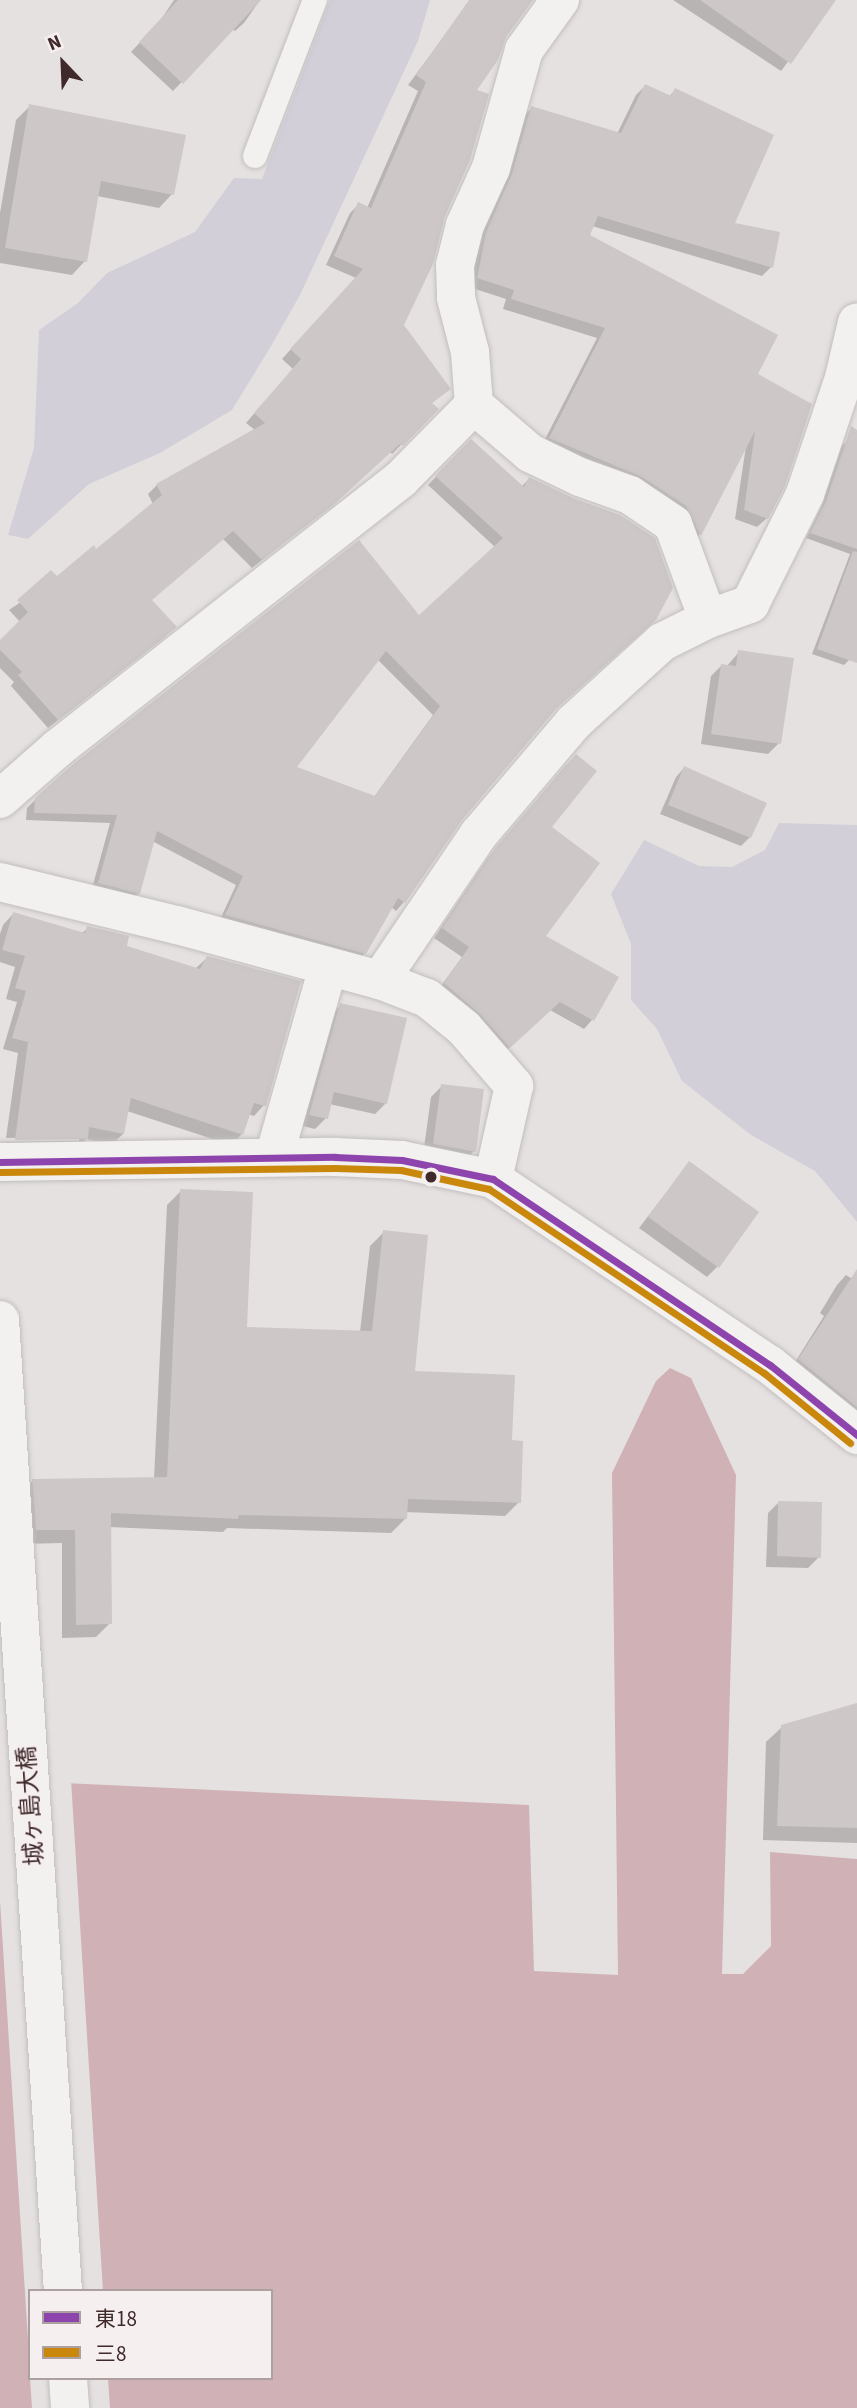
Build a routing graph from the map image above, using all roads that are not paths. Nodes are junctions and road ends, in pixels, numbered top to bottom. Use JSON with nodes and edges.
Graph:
{"nodes":[{"id":1,"x":314,"y":0,"type":"edge"},
{"id":2,"x":560,"y":0,"type":"edge"},
{"id":3,"x":255,"y":156,"type":"dead end"},
{"id":4,"x":857,"y":322,"type":"edge"},
{"id":5,"x":474,"y":405,"type":"junction"},
{"id":6,"x":708,"y":619,"type":"junction"},
{"id":7,"x":0,"y":799,"type":"edge"},
{"id":8,"x":0,"y":882,"type":"edge"},
{"id":9,"x":328,"y":967,"type":"junction"},
{"id":10,"x":380,"y":980,"type":"junction"},
{"id":11,"x":274,"y":1157,"type":"junction"},
{"id":12,"x":0,"y":1162,"type":"edge"},
{"id":13,"x":493,"y":1180,"type":"junction"},
{"id":14,"x":0,"y":1320,"type":"edge"},
{"id":15,"x":857,"y":1435,"type":"edge"},
{"id":16,"x":62,"y":2289,"type":"edge"},
{"id":17,"x":68,"y":2380,"type":"edge"},
{"id":18,"x":70,"y":2408,"type":"edge"}],
"edges":[{"from":1,"to":3,"type":"lane"},
{"from":2,"to":5,"type":"street"},
{"from":4,"to":6,"type":"street"},
{"from":5,"to":6,"type":"street"},
{"from":5,"to":7,"type":"street"},
{"from":6,"to":10,"type":"street"},
{"from":8,"to":9,"type":"street"},
{"from":9,"to":10,"type":"street"},
{"from":9,"to":11,"type":"street"},
{"from":10,"to":13,"type":"street"},
{"from":11,"to":12,"type":"street"},
{"from":11,"to":13,"type":"street"},
{"from":13,"to":15,"type":"street"},
{"from":14,"to":16,"type":"street","name":"城ヶ島大橋"},
{"from":17,"to":18,"type":"street"}]}
